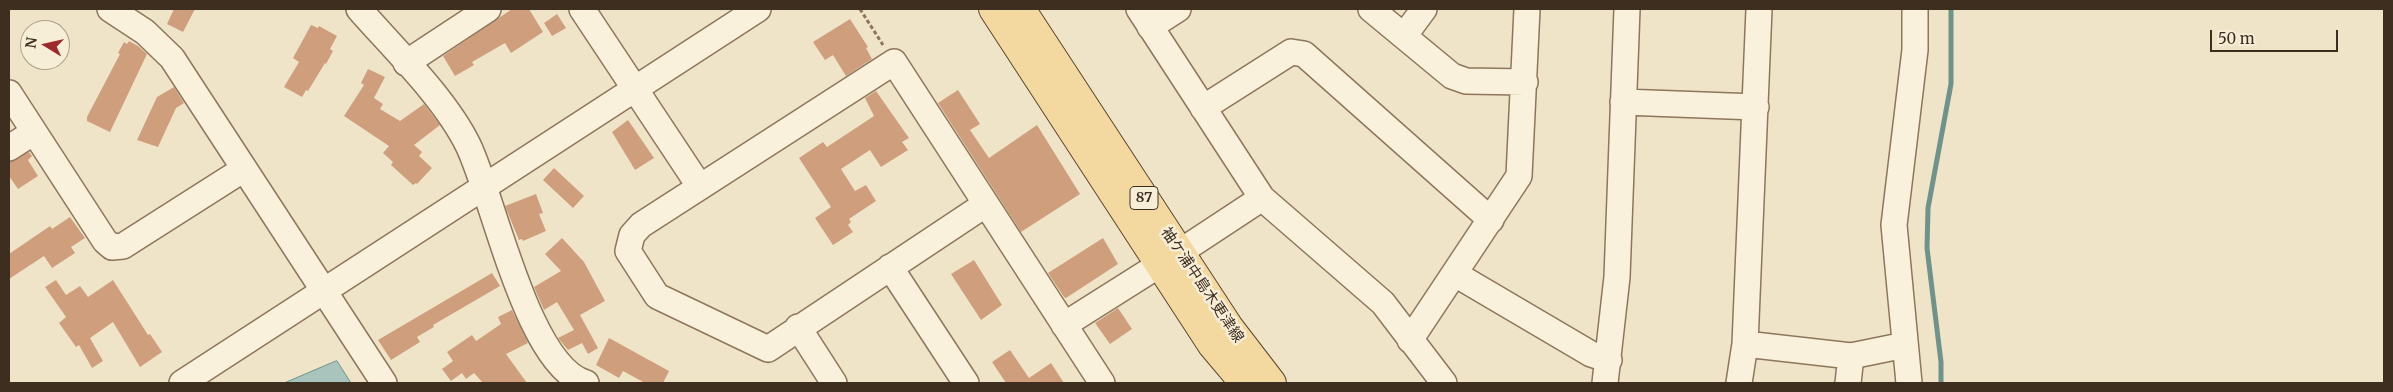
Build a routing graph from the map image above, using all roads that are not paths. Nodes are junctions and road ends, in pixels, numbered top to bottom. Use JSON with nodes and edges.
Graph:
{"nodes":[{"id":1,"x":110,"y":9,"type":"edge"},
{"id":2,"x":359,"y":9,"type":"edge"},
{"id":3,"x":488,"y":9,"type":"edge"},
{"id":4,"x":582,"y":9,"type":"edge"},
{"id":5,"x":758,"y":9,"type":"edge"},
{"id":6,"x":993,"y":9,"type":"edge"},
{"id":7,"x":1020,"y":9,"type":"edge"},
{"id":8,"x":1178,"y":9,"type":"edge"},
{"id":9,"x":1371,"y":9,"type":"edge"},
{"id":10,"x":1424,"y":9,"type":"edge"},
{"id":11,"x":1527,"y":9,"type":"edge"},
{"id":12,"x":1627,"y":9,"type":"edge"},
{"id":13,"x":1760,"y":9,"type":"edge"},
{"id":14,"x":1915,"y":9,"type":"edge"},
{"id":15,"x":1144,"y":18,"type":"edge"},
{"id":16,"x":1404,"y":36,"type":"junction"},
{"id":17,"x":406,"y":63,"type":"junction"},
{"id":18,"x":1525,"y":82,"type":"junction"},
{"id":19,"x":635,"y":88,"type":"junction"},
{"id":20,"x":9,"y":93,"type":"edge"},
{"id":21,"x":1624,"y":102,"type":"junction"},
{"id":22,"x":1756,"y":107,"type":"junction"},
{"id":23,"x":1203,"y":108,"type":"junction"},
{"id":24,"x":34,"y":132,"type":"junction"},
{"id":25,"x":9,"y":148,"type":"edge"},
{"id":26,"x":244,"y":169,"type":"junction"},
{"id":27,"x":484,"y":186,"type":"junction"},
{"id":28,"x":700,"y":187,"type":"junction"},
{"id":29,"x":1262,"y":198,"type":"junction"},
{"id":30,"x":986,"y":204,"type":"junction"},
{"id":31,"x":1491,"y":220,"type":"junction"},
{"id":32,"x":1170,"y":259,"type":"junction"},
{"id":33,"x":890,"y":267,"type":"junction"},
{"id":34,"x":1455,"y":274,"type":"junction"},
{"id":35,"x":323,"y":291,"type":"junction"},
{"id":36,"x":1064,"y":325,"type":"junction"},
{"id":37,"x":798,"y":327,"type":"junction"},
{"id":38,"x":1410,"y":340,"type":"junction"},
{"id":39,"x":1745,"y":344,"type":"junction"},
{"id":40,"x":1905,"y":345,"type":"junction"},
{"id":41,"x":1851,"y":356,"type":"junction"},
{"id":42,"x":1607,"y":371,"type":"edge"},
{"id":43,"x":182,"y":383,"type":"edge"},
{"id":44,"x":384,"y":383,"type":"edge"},
{"id":45,"x":585,"y":383,"type":"edge"},
{"id":46,"x":834,"y":383,"type":"edge"},
{"id":47,"x":966,"y":383,"type":"edge"},
{"id":48,"x":1102,"y":383,"type":"edge"},
{"id":49,"x":1244,"y":383,"type":"edge"},
{"id":50,"x":1272,"y":383,"type":"edge"},
{"id":51,"x":1444,"y":383,"type":"edge"},
{"id":52,"x":1739,"y":383,"type":"edge"},
{"id":53,"x":1848,"y":383,"type":"edge"},
{"id":54,"x":1909,"y":383,"type":"edge"}],
"edges":[{"from":1,"to":26,"type":"street"},
{"from":2,"to":17,"type":"street"},
{"from":3,"to":17,"type":"street"},
{"from":4,"to":19,"type":"street"},
{"from":5,"to":19,"type":"street"},
{"from":6,"to":32,"type":"main road","name":"袖ケ浦中島木更津線","number":"87"},
{"from":7,"to":32,"type":"main road","name":"袖ケ浦中島木更津線","number":"87"},
{"from":8,"to":15,"type":"street"},
{"from":9,"to":16,"type":"street"},
{"from":10,"to":16,"type":"street"},
{"from":11,"to":18,"type":"street"},
{"from":12,"to":21,"type":"street"},
{"from":13,"to":22,"type":"street"},
{"from":14,"to":40,"type":"street"},
{"from":15,"to":23,"type":"street"},
{"from":16,"to":18,"type":"street"},
{"from":17,"to":27,"type":"street"},
{"from":18,"to":31,"type":"street"},
{"from":19,"to":27,"type":"street"},
{"from":19,"to":28,"type":"street"},
{"from":20,"to":24,"type":"street"},
{"from":21,"to":22,"type":"street"},
{"from":21,"to":42,"type":"street"},
{"from":22,"to":39,"type":"street"},
{"from":23,"to":29,"type":"street"},
{"from":23,"to":31,"type":"street"},
{"from":24,"to":25,"type":"street"},
{"from":24,"to":26,"type":"street"},
{"from":26,"to":35,"type":"street"},
{"from":27,"to":35,"type":"street"},
{"from":27,"to":45,"type":"street"},
{"from":28,"to":30,"type":"street"},
{"from":28,"to":37,"type":"street"},
{"from":29,"to":32,"type":"street"},
{"from":29,"to":38,"type":"street"},
{"from":30,"to":33,"type":"street"},
{"from":30,"to":36,"type":"street"},
{"from":31,"to":34,"type":"street"},
{"from":32,"to":36,"type":"street"},
{"from":32,"to":49,"type":"main road","name":"袖ケ浦中島木更津線","number":"87"},
{"from":32,"to":50,"type":"main road","name":"袖ケ浦中島木更津線","number":"87"},
{"from":33,"to":37,"type":"street"},
{"from":33,"to":47,"type":"street"},
{"from":34,"to":38,"type":"street"},
{"from":34,"to":42,"type":"street"},
{"from":35,"to":43,"type":"street"},
{"from":35,"to":44,"type":"street"},
{"from":36,"to":48,"type":"street"},
{"from":37,"to":46,"type":"street"},
{"from":38,"to":51,"type":"street"},
{"from":39,"to":41,"type":"street"},
{"from":39,"to":52,"type":"street"},
{"from":40,"to":41,"type":"street"},
{"from":40,"to":54,"type":"street"},
{"from":41,"to":53,"type":"street"}]}
